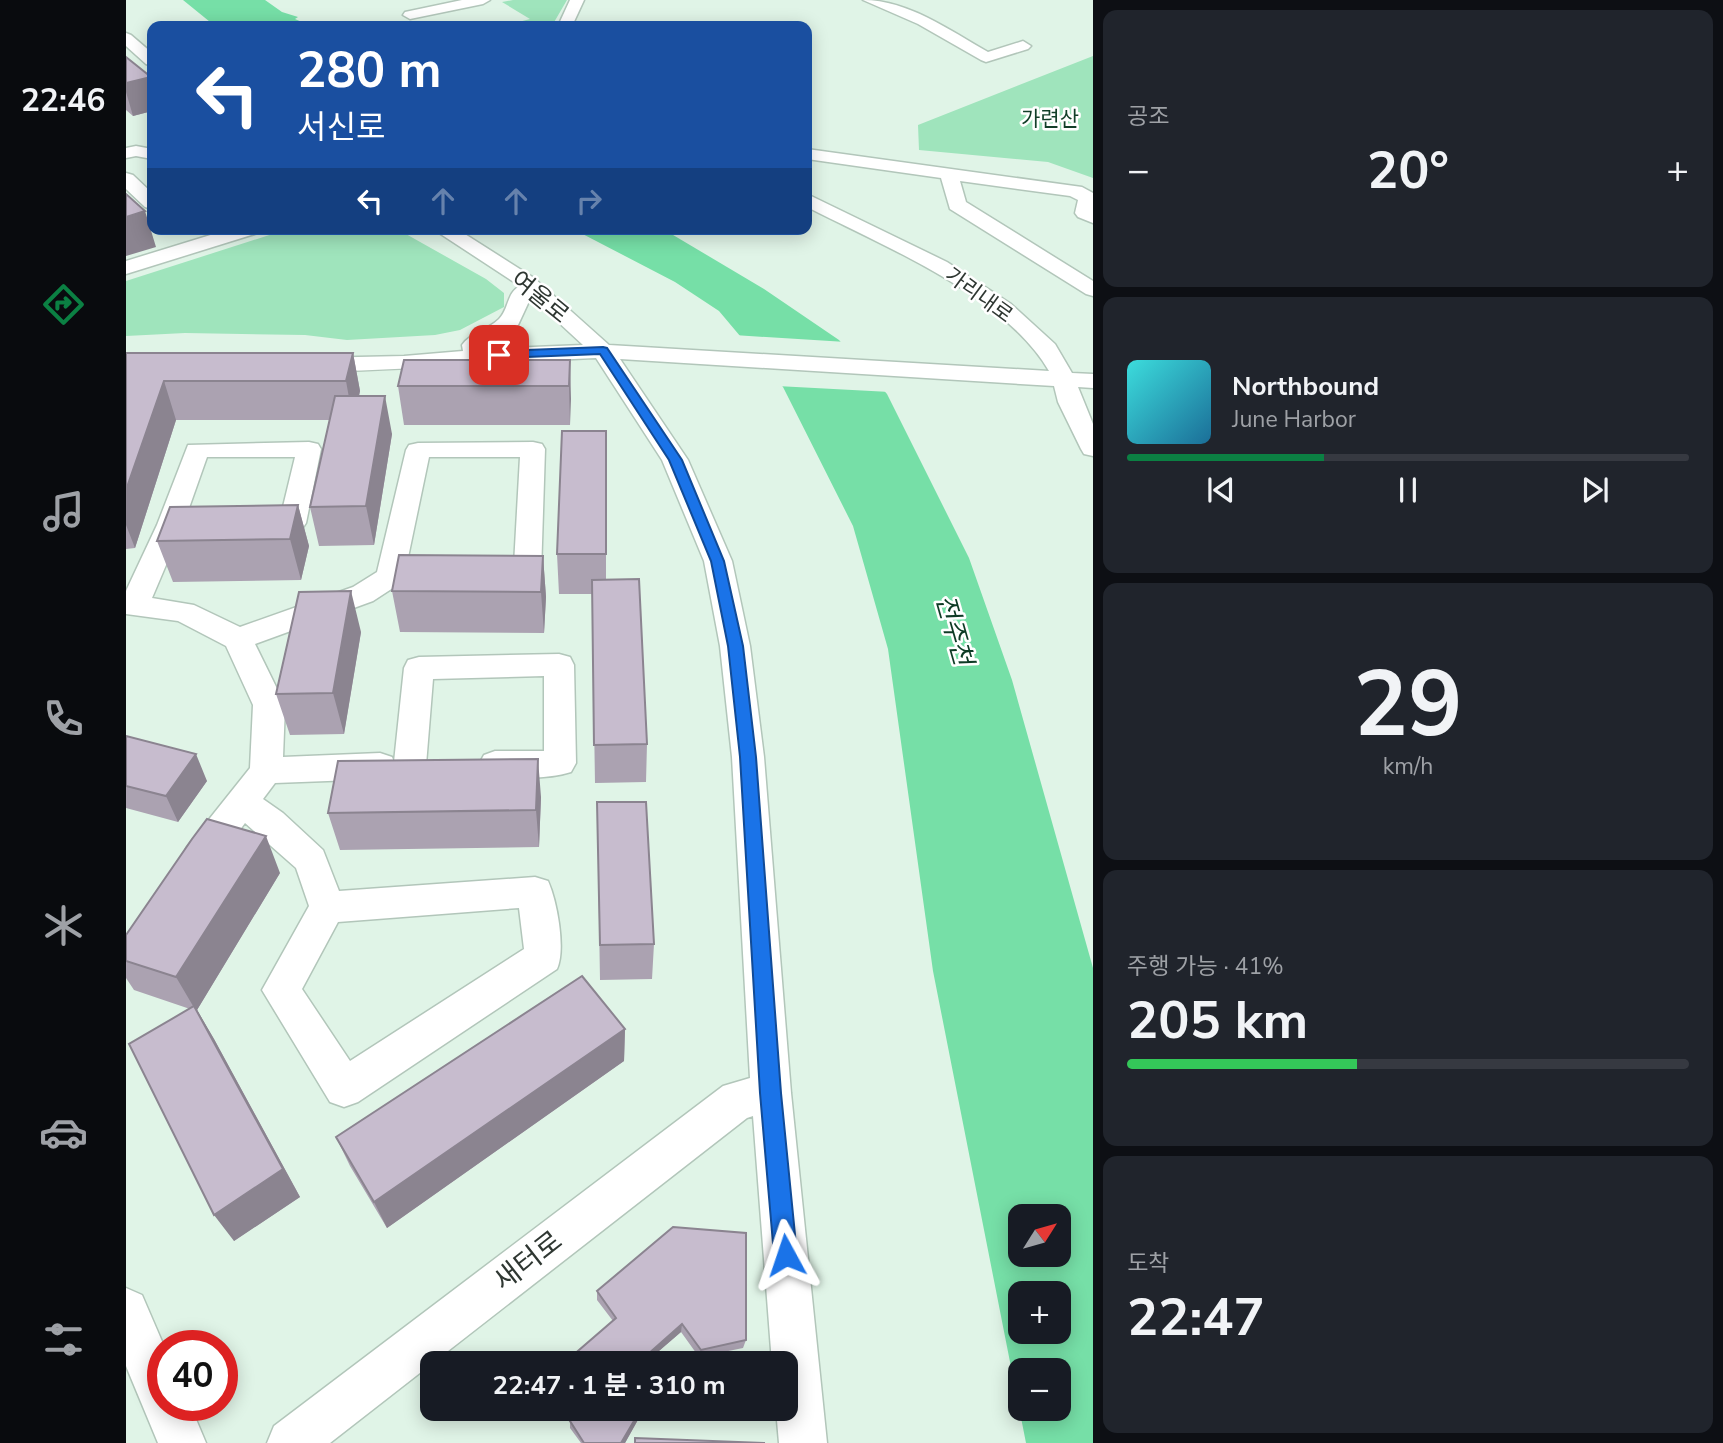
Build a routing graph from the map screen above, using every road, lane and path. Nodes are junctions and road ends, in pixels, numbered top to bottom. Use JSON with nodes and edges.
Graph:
{"nodes":[{"id":1,"x":483,"y":0,"type":"edge"},
{"id":2,"x":870,"y":0,"type":"edge"},
{"id":3,"x":580,"y":1,"type":"edge"},
{"id":4,"x":419,"y":21,"type":"edge"},
{"id":5,"x":568,"y":21,"type":"edge"},
{"id":6,"x":126,"y":38,"type":"edge"},
{"id":7,"x":1023,"y":46,"type":"dead end"},
{"id":8,"x":147,"y":57,"type":"edge"},
{"id":9,"x":126,"y":153,"type":"edge"},
{"id":10,"x":147,"y":153,"type":"edge"},
{"id":11,"x":812,"y":155,"type":"edge"},
{"id":12,"x":949,"y":175,"type":"junction"},
{"id":13,"x":126,"y":178,"type":"edge"},
{"id":14,"x":147,"y":198,"type":"edge"},
{"id":15,"x":812,"y":202,"type":"edge"},
{"id":16,"x":1093,"y":217,"type":"edge"},
{"id":17,"x":188,"y":235,"type":"edge"},
{"id":18,"x":232,"y":235,"type":"edge"},
{"id":19,"x":452,"y":235,"type":"edge"},
{"id":20,"x":200,"y":245,"type":"junction"},
{"id":21,"x":126,"y":268,"type":"edge"},
{"id":22,"x":534,"y":288,"type":"junction"},
{"id":23,"x":1093,"y":290,"type":"edge"},
{"id":24,"x":603,"y":351,"type":"junction"},
{"id":25,"x":475,"y":357,"type":"junction"},
{"id":26,"x":291,"y":363,"type":"edge"},
{"id":27,"x":1064,"y":378,"type":"junction"},
{"id":28,"x":1093,"y":382,"type":"edge"},
{"id":29,"x":1093,"y":449,"type":"edge"},
{"id":30,"x":238,"y":524,"type":"edge"},
{"id":31,"x":170,"y":525,"type":"junction"},
{"id":32,"x":197,"y":525,"type":"edge"},
{"id":33,"x":390,"y":577,"type":"junction"},
{"id":34,"x":130,"y":605,"type":"edge"},
{"id":35,"x":238,"y":639,"type":"junction"},
{"id":36,"x":437,"y":765,"type":"junction"},
{"id":37,"x":266,"y":771,"type":"junction"},
{"id":38,"x":241,"y":802,"type":"junction"},
{"id":39,"x":183,"y":877,"type":"edge"},
{"id":40,"x":327,"y":907,"type":"junction"},
{"id":41,"x":771,"y":1093,"type":"junction"},
{"id":42,"x":126,"y":1311,"type":"edge"},
{"id":43,"x":147,"y":1360,"type":"edge"},
{"id":44,"x":173,"y":1421,"type":"edge"},
{"id":45,"x":182,"y":1443,"type":"edge"},
{"id":46,"x":291,"y":1443,"type":"edge"},
{"id":47,"x":803,"y":1443,"type":"edge"}],
"edges":[{"from":1,"to":4,"type":"street"},
{"from":2,"to":7,"type":"street"},
{"from":3,"to":5,"type":"street"},
{"from":6,"to":8,"type":"street"},
{"from":9,"to":10,"type":"street"},
{"from":11,"to":12,"type":"street"},
{"from":12,"to":16,"type":"street"},
{"from":12,"to":23,"type":"street"},
{"from":13,"to":14,"type":"street"},
{"from":15,"to":27,"type":"street","name":"가리내로"},
{"from":17,"to":20,"type":"street"},
{"from":18,"to":20,"type":"street"},
{"from":19,"to":22,"type":"street","name":"여울로"},
{"from":20,"to":21,"type":"street"},
{"from":22,"to":24,"type":"street","name":"여울로"},
{"from":22,"to":25,"type":"street"},
{"from":24,"to":25,"type":"street"},
{"from":24,"to":27,"type":"street"},
{"from":24,"to":41,"type":"street","name":"여울로"},
{"from":25,"to":26,"type":"street"},
{"from":27,"to":28,"type":"street"},
{"from":27,"to":29,"type":"street","name":"가리내로"},
{"from":30,"to":31,"type":"street"},
{"from":31,"to":32,"type":"street"},
{"from":31,"to":34,"type":"street"},
{"from":33,"to":33,"type":"street"},
{"from":33,"to":35,"type":"street"},
{"from":34,"to":35,"type":"street"},
{"from":35,"to":37,"type":"street"},
{"from":36,"to":36,"type":"street"},
{"from":36,"to":37,"type":"street"},
{"from":37,"to":38,"type":"street"},
{"from":38,"to":39,"type":"street"},
{"from":38,"to":40,"type":"street"},
{"from":40,"to":40,"type":"street"},
{"from":41,"to":46,"type":"street","name":"새터로"},
{"from":41,"to":47,"type":"street","name":"여울로"},
{"from":42,"to":43,"type":"street"},
{"from":44,"to":45,"type":"street"}]}
